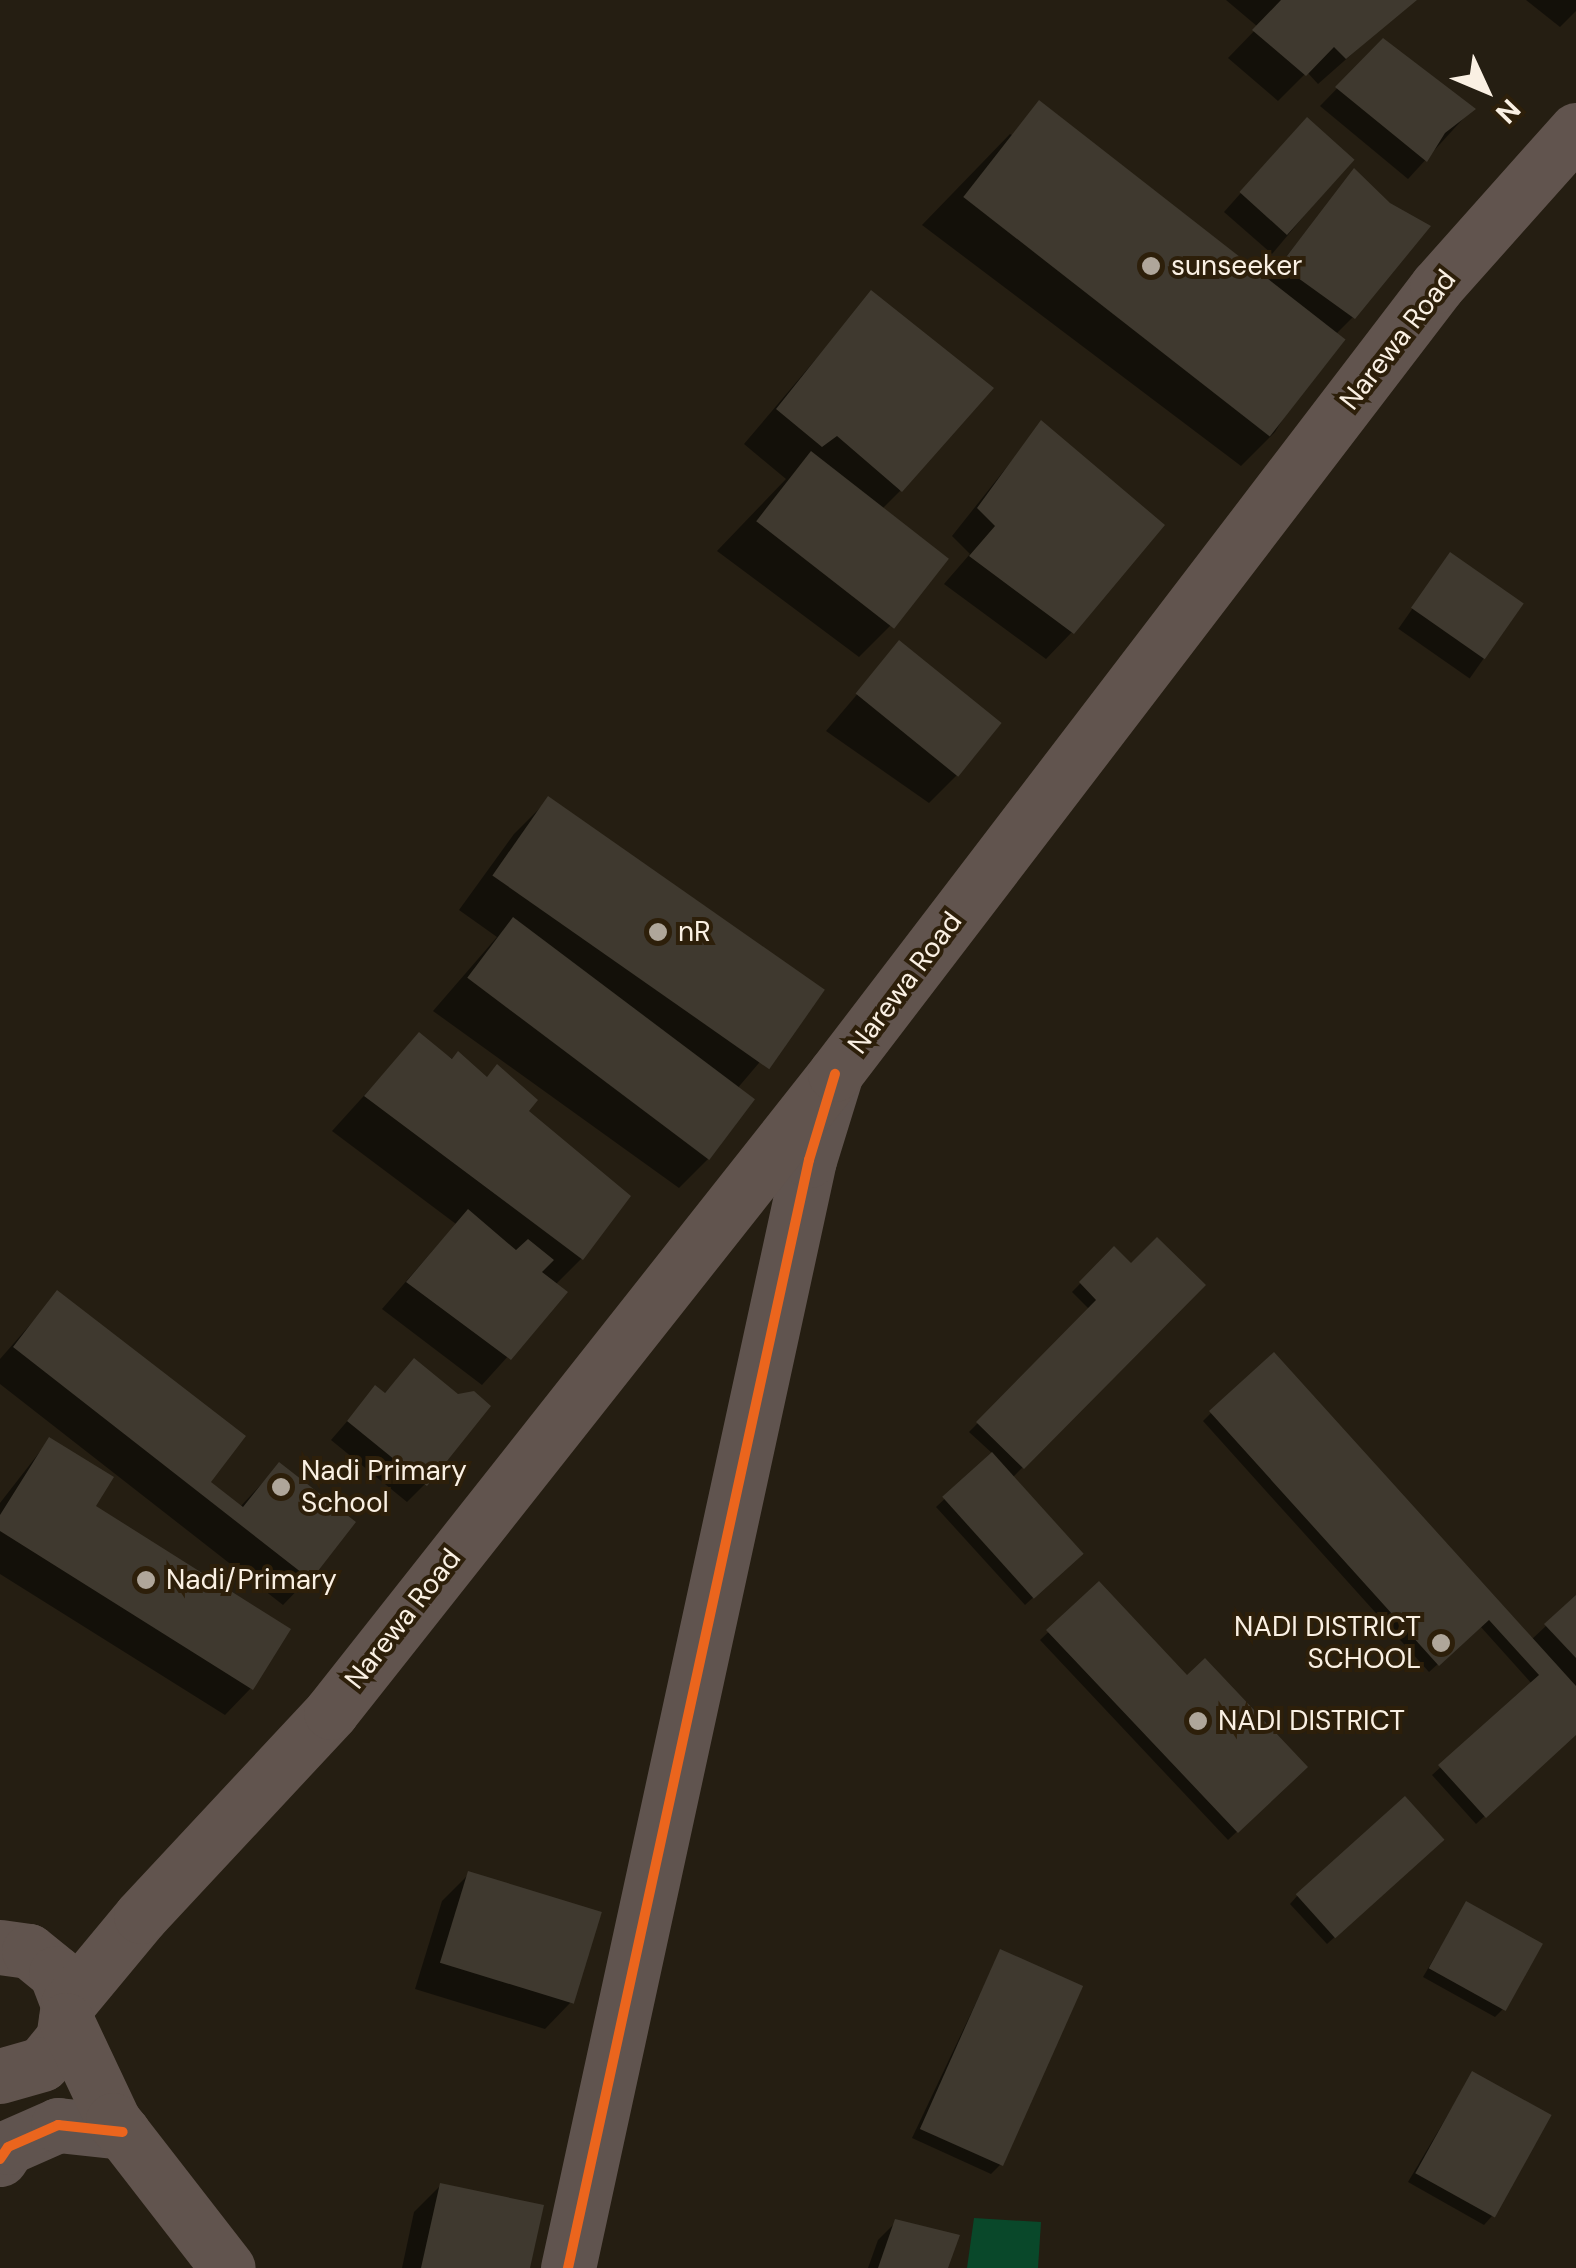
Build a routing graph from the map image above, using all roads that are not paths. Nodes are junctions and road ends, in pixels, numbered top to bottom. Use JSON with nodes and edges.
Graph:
{"nodes":[{"id":1,"x":1576,"y":130,"type":"edge"},
{"id":2,"x":835,"y":1074,"type":"junction"},
{"id":3,"x":141,"y":1916,"type":"junction"},
{"id":4,"x":5,"y":1948,"type":"edge"},
{"id":5,"x":67,"y":2012,"type":"junction"},
{"id":6,"x":5,"y":2076,"type":"edge"},
{"id":7,"x":118,"y":2126,"type":"junction"},
{"id":8,"x":0,"y":2159,"type":"edge"},
{"id":9,"x":228,"y":2268,"type":"edge"},
{"id":10,"x":568,"y":2268,"type":"edge"}],
"edges":[{"from":1,"to":2,"type":"main road","name":"Narewa Road"},
{"from":2,"to":3,"type":"main road","name":"Narewa Road"},
{"from":2,"to":10,"type":"street"},
{"from":3,"to":4,"type":"main road"},
{"from":3,"to":5,"type":"main road","name":"Narewa Road"},
{"from":4,"to":5,"type":"main road"},
{"from":5,"to":6,"type":"main road","name":"Narewa Road"},
{"from":5,"to":7,"type":"main road"},
{"from":6,"to":7,"type":"main road"},
{"from":7,"to":8,"type":"street"},
{"from":7,"to":9,"type":"main road"}]}
